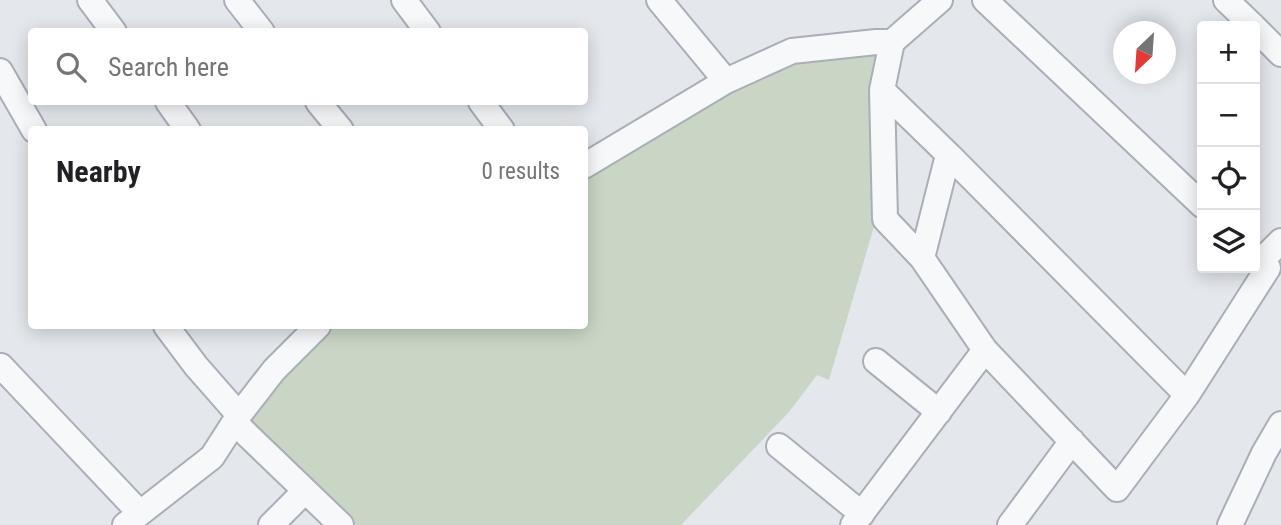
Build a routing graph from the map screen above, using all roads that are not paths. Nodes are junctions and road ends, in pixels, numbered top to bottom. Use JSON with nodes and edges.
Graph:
{"nodes":[{"id":1,"x":90,"y":0,"type":"edge"},
{"id":2,"x":237,"y":0,"type":"edge"},
{"id":3,"x":404,"y":0,"type":"edge"},
{"id":4,"x":659,"y":0,"type":"edge"},
{"id":5,"x":940,"y":0,"type":"edge"},
{"id":6,"x":985,"y":0,"type":"edge"},
{"id":7,"x":1226,"y":0,"type":"edge"},
{"id":8,"x":1248,"y":21,"type":"edge"},
{"id":9,"x":111,"y":28,"type":"edge"},
{"id":10,"x":259,"y":28,"type":"edge"},
{"id":11,"x":425,"y":28,"type":"edge"},
{"id":12,"x":1260,"y":33,"type":"edge"},
{"id":13,"x":892,"y":43,"type":"junction"},
{"id":14,"x":1281,"y":54,"type":"edge"},
{"id":15,"x":0,"y":71,"type":"edge"},
{"id":16,"x":726,"y":81,"type":"junction"},
{"id":17,"x":882,"y":90,"type":"junction"},
{"id":18,"x":170,"y":105,"type":"edge"},
{"id":19,"x":320,"y":105,"type":"edge"},
{"id":20,"x":483,"y":105,"type":"edge"},
{"id":21,"x":32,"y":126,"type":"edge"},
{"id":22,"x":185,"y":126,"type":"edge"},
{"id":23,"x":338,"y":126,"type":"edge"},
{"id":24,"x":499,"y":126,"type":"edge"},
{"id":25,"x":951,"y":157,"type":"junction"},
{"id":26,"x":588,"y":164,"type":"edge"},
{"id":27,"x":1197,"y":200,"type":"edge"},
{"id":28,"x":1281,"y":241,"type":"edge"},
{"id":29,"x":1260,"y":257,"type":"edge"},
{"id":30,"x":922,"y":258,"type":"junction"},
{"id":31,"x":1260,"y":260,"type":"edge"},
{"id":32,"x":168,"y":329,"type":"edge"},
{"id":33,"x":314,"y":329,"type":"edge"},
{"id":34,"x":985,"y":350,"type":"junction"},
{"id":35,"x":876,"y":361,"type":"dead end"},
{"id":36,"x":1,"y":366,"type":"edge"},
{"id":37,"x":1187,"y":395,"type":"junction"},
{"id":38,"x":939,"y":412,"type":"junction"},
{"id":39,"x":237,"y":419,"type":"junction"},
{"id":40,"x":1281,"y":424,"type":"edge"},
{"id":41,"x":1072,"y":441,"type":"junction"},
{"id":42,"x":779,"y":446,"type":"dead end"},
{"id":43,"x":305,"y":491,"type":"junction"},
{"id":44,"x":132,"y":519,"type":"edge"},
{"id":45,"x":858,"y":519,"type":"edge"},
{"id":46,"x":271,"y":525,"type":"edge"},
{"id":47,"x":341,"y":525,"type":"edge"},
{"id":48,"x":1010,"y":525,"type":"edge"},
{"id":49,"x":1230,"y":525,"type":"edge"}],
"edges":[{"from":1,"to":9,"type":"street"},
{"from":2,"to":10,"type":"street"},
{"from":3,"to":11,"type":"street"},
{"from":4,"to":16,"type":"street"},
{"from":5,"to":13,"type":"street"},
{"from":6,"to":27,"type":"street"},
{"from":7,"to":8,"type":"street"},
{"from":12,"to":14,"type":"street"},
{"from":13,"to":16,"type":"street"},
{"from":13,"to":17,"type":"street"},
{"from":15,"to":21,"type":"street"},
{"from":16,"to":26,"type":"street"},
{"from":17,"to":25,"type":"street"},
{"from":17,"to":30,"type":"street"},
{"from":18,"to":22,"type":"street"},
{"from":19,"to":23,"type":"street"},
{"from":20,"to":24,"type":"street"},
{"from":25,"to":30,"type":"street"},
{"from":25,"to":37,"type":"street"},
{"from":28,"to":29,"type":"street"},
{"from":30,"to":34,"type":"street"},
{"from":31,"to":37,"type":"street"},
{"from":32,"to":39,"type":"street"},
{"from":33,"to":39,"type":"street"},
{"from":34,"to":38,"type":"street"},
{"from":34,"to":41,"type":"street"},
{"from":35,"to":38,"type":"street"},
{"from":36,"to":44,"type":"street"},
{"from":37,"to":41,"type":"street"},
{"from":38,"to":45,"type":"street"},
{"from":39,"to":43,"type":"street"},
{"from":39,"to":44,"type":"street"},
{"from":40,"to":49,"type":"street"},
{"from":41,"to":48,"type":"street"},
{"from":42,"to":45,"type":"street"},
{"from":43,"to":46,"type":"street"},
{"from":43,"to":47,"type":"street"}]}
